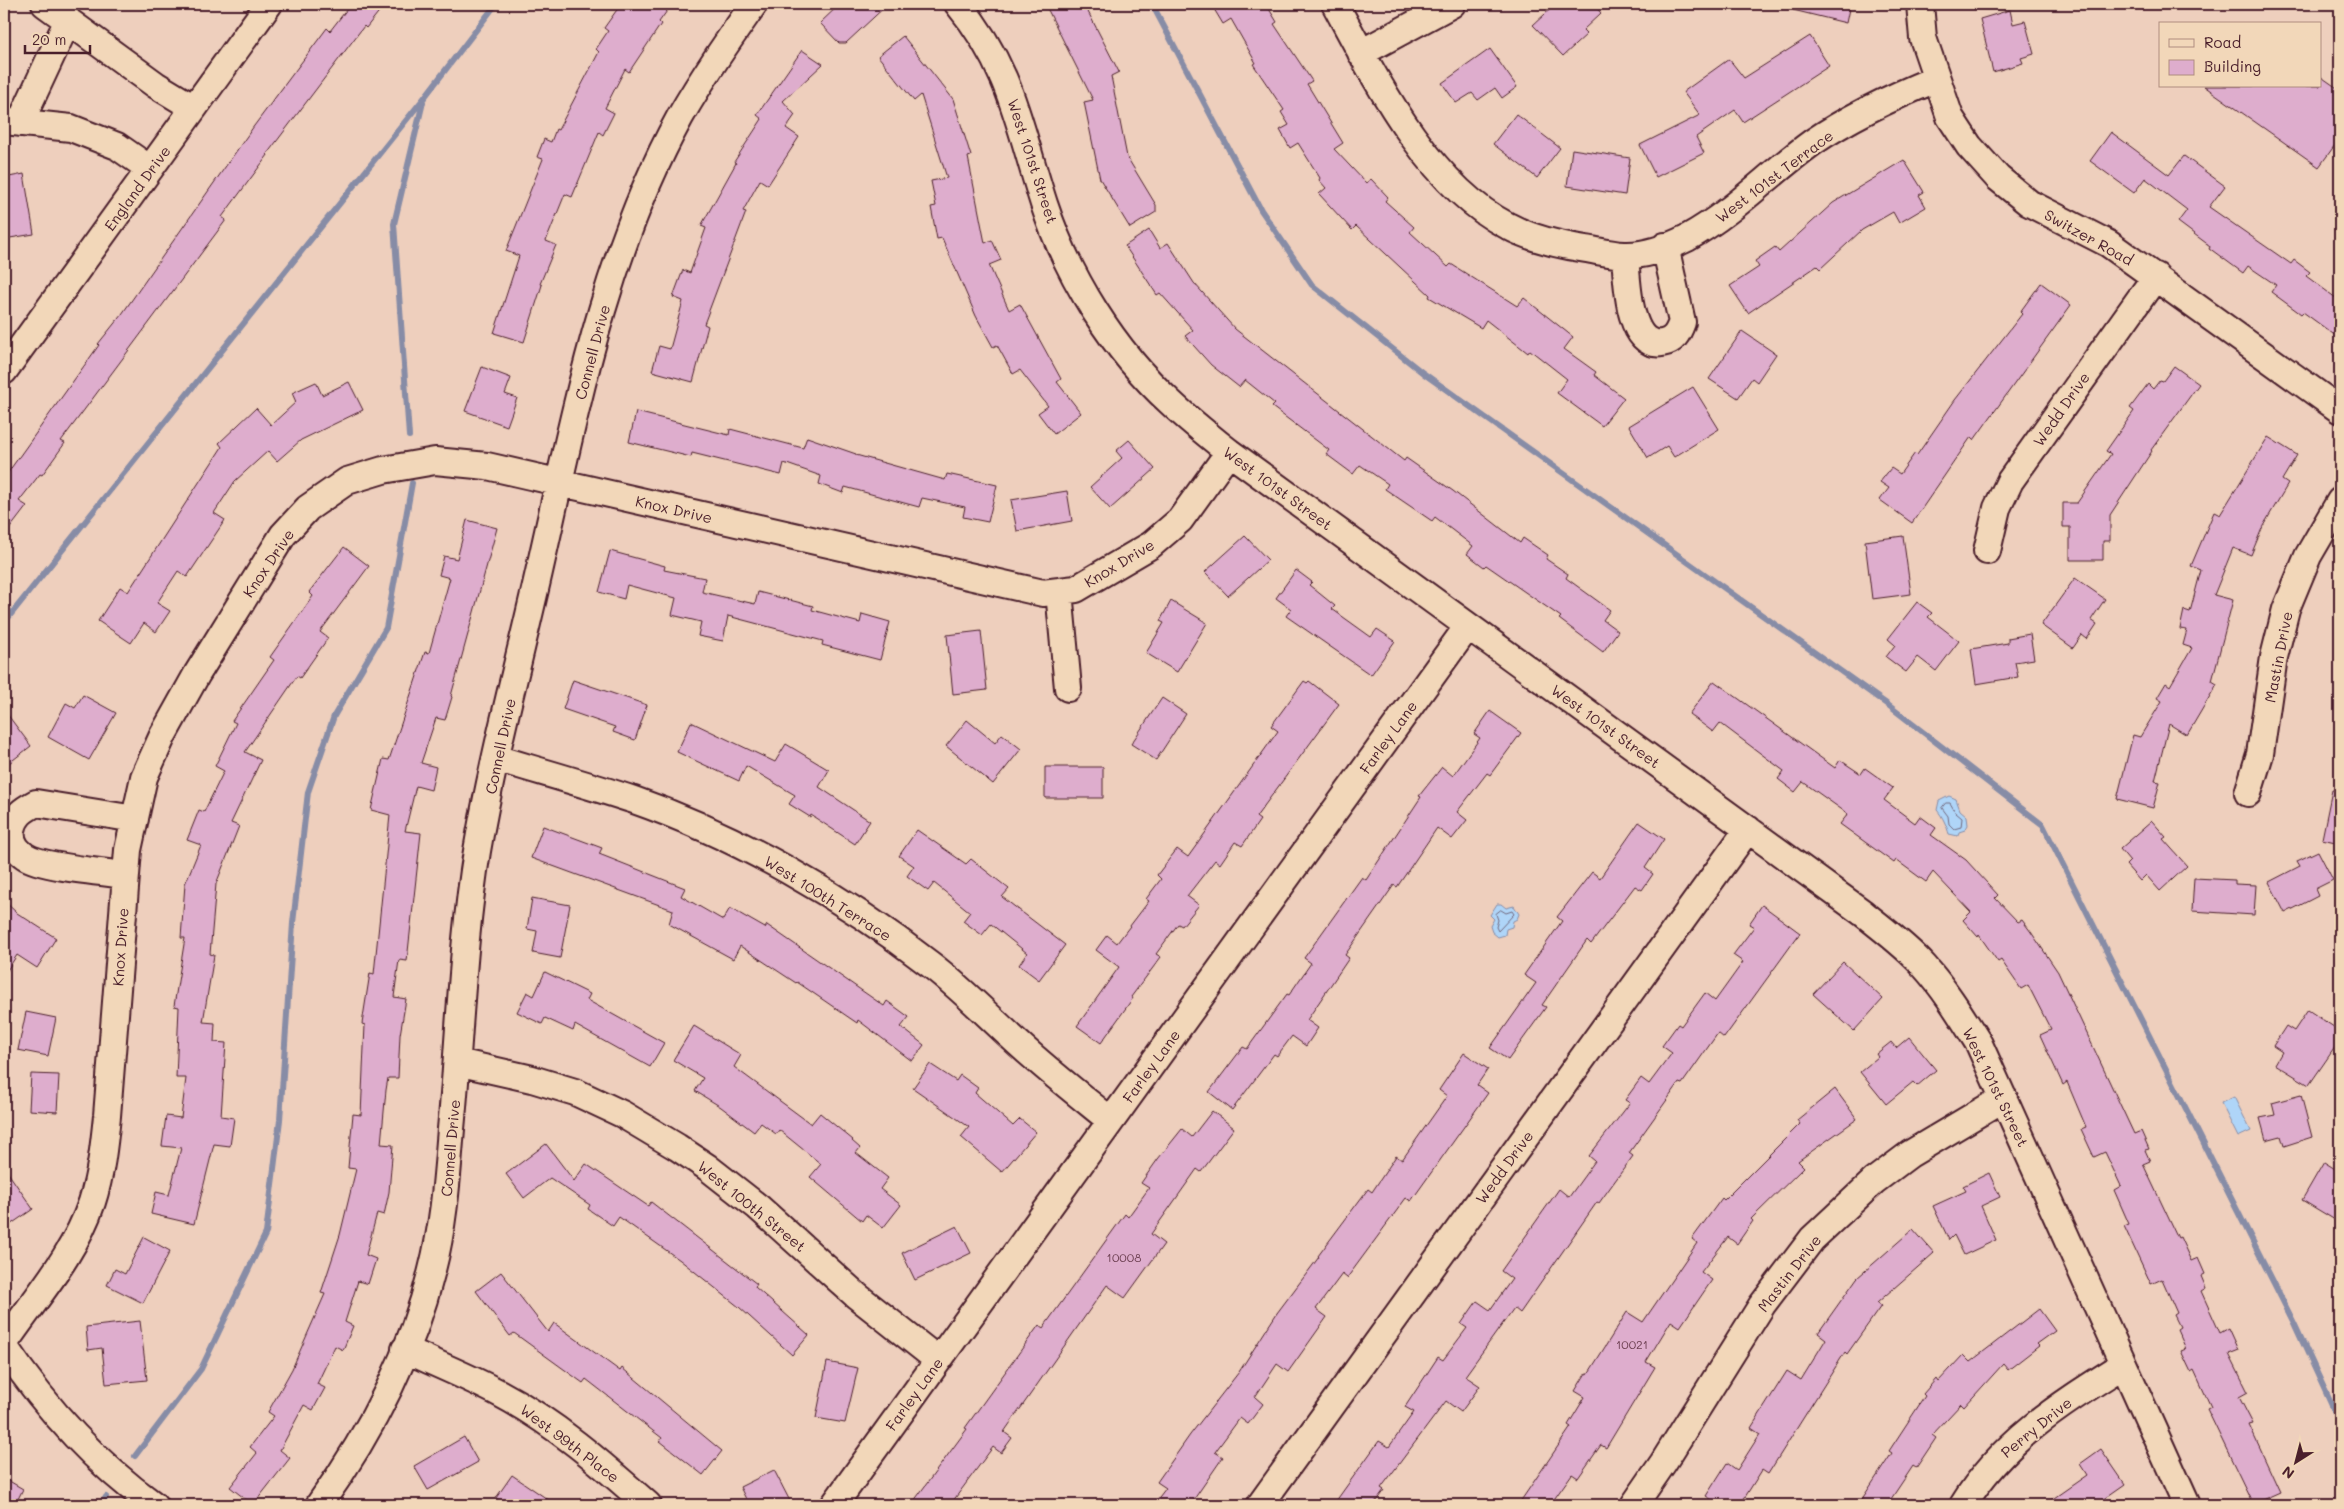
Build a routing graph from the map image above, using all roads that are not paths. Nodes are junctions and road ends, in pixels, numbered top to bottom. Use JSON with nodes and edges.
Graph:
{"nodes":[{"id":1,"x":45,"y":4,"type":"edge"},
{"id":2,"x":269,"y":4,"type":"edge"},
{"id":3,"x":754,"y":4,"type":"edge"},
{"id":4,"x":958,"y":4,"type":"edge"},
{"id":5,"x":1334,"y":4,"type":"edge"},
{"id":6,"x":1452,"y":4,"type":"edge"},
{"id":7,"x":1920,"y":4,"type":"edge"},
{"id":8,"x":68,"y":20,"type":"junction"},
{"id":9,"x":1361,"y":53,"type":"junction"},
{"id":10,"x":1936,"y":79,"type":"junction"},
{"id":11,"x":194,"y":108,"type":"junction"},
{"id":12,"x":12,"y":122,"type":"edge"},
{"id":13,"x":150,"y":169,"type":"junction"},
{"id":14,"x":1665,"y":246,"type":"junction"},
{"id":15,"x":1625,"y":255,"type":"junction"},
{"id":16,"x":2156,"y":276,"type":"junction"},
{"id":17,"x":4,"y":371,"type":"edge"},
{"id":18,"x":2340,"y":410,"type":"edge"},
{"id":19,"x":1229,"y":452,"type":"junction"},
{"id":20,"x":560,"y":483,"type":"junction"},
{"id":21,"x":2340,"y":501,"type":"edge"},
{"id":22,"x":1987,"y":551,"type":"dead end"},
{"id":23,"x":1059,"y":591,"type":"junction"},
{"id":24,"x":1468,"y":626,"type":"junction"},
{"id":25,"x":1068,"y":688,"type":"dead end"},
{"id":26,"x":496,"y":758,"type":"junction"},
{"id":27,"x":2248,"y":793,"type":"dead end"},
{"id":28,"x":135,"y":819,"type":"junction"},
{"id":29,"x":1748,"y":829,"type":"junction"},
{"id":30,"x":126,"y":876,"type":"junction"},
{"id":31,"x":457,"y":1062,"type":"junction"},
{"id":32,"x":2004,"y":1098,"type":"junction"},
{"id":33,"x":1111,"y":1121,"type":"junction"},
{"id":34,"x":4,"y":1345,"type":"edge"},
{"id":35,"x":405,"y":1349,"type":"junction"},
{"id":36,"x":938,"y":1360,"type":"junction"},
{"id":37,"x":2123,"y":1365,"type":"junction"},
{"id":38,"x":154,"y":1505,"type":"edge"},
{"id":39,"x":318,"y":1505,"type":"edge"},
{"id":40,"x":648,"y":1505,"type":"edge"},
{"id":41,"x":834,"y":1505,"type":"edge"},
{"id":42,"x":1260,"y":1505,"type":"edge"},
{"id":43,"x":1634,"y":1505,"type":"edge"},
{"id":44,"x":1963,"y":1505,"type":"edge"},
{"id":45,"x":2187,"y":1505,"type":"edge"}],
"edges":[{"from":1,"to":8,"type":"street"},
{"from":2,"to":11,"type":"street","name":"England Drive"},
{"from":3,"to":20,"type":"street","name":"Connell Drive"},
{"from":4,"to":19,"type":"street","name":"West 101st Street"},
{"from":5,"to":9,"type":"street","name":"West 101st Terrace"},
{"from":6,"to":9,"type":"street"},
{"from":7,"to":10,"type":"street","name":"Switzer Road"},
{"from":8,"to":11,"type":"street"},
{"from":8,"to":12,"type":"street"},
{"from":9,"to":15,"type":"street","name":"West 101st Terrace"},
{"from":10,"to":14,"type":"street","name":"West 101st Terrace"},
{"from":10,"to":16,"type":"street","name":"Switzer Road"},
{"from":11,"to":13,"type":"street","name":"England Drive"},
{"from":12,"to":13,"type":"street"},
{"from":13,"to":17,"type":"street","name":"England Drive"},
{"from":14,"to":15,"type":"street","name":"West 101st Terrace"},
{"from":14,"to":15,"type":"street"},
{"from":16,"to":18,"type":"street","name":"Switzer Road"},
{"from":16,"to":22,"type":"street","name":"Wedd Drive"},
{"from":19,"to":23,"type":"street","name":"Knox Drive"},
{"from":19,"to":24,"type":"street","name":"West 101st Street"},
{"from":20,"to":23,"type":"street","name":"Knox Drive"},
{"from":20,"to":26,"type":"street","name":"Connell Drive"},
{"from":20,"to":28,"type":"street","name":"Knox Drive"},
{"from":21,"to":27,"type":"street","name":"Mastin Drive"},
{"from":23,"to":25,"type":"street"},
{"from":24,"to":29,"type":"street","name":"West 101st Street"},
{"from":24,"to":33,"type":"street","name":"Farley Lane"},
{"from":26,"to":31,"type":"street","name":"Connell Drive"},
{"from":26,"to":33,"type":"street","name":"West 100th Terrace"},
{"from":28,"to":30,"type":"street","name":"Knox Drive"},
{"from":28,"to":30,"type":"street"},
{"from":29,"to":32,"type":"street","name":"West 101st Street"},
{"from":29,"to":42,"type":"street","name":"Wedd Drive"},
{"from":30,"to":34,"type":"street","name":"Knox Drive"},
{"from":31,"to":35,"type":"street","name":"Connell Drive"},
{"from":31,"to":36,"type":"street","name":"West 100th Street"},
{"from":32,"to":37,"type":"street","name":"West 101st Street"},
{"from":32,"to":43,"type":"street","name":"Mastin Drive"},
{"from":33,"to":36,"type":"street","name":"Farley Lane"},
{"from":34,"to":38,"type":"street"},
{"from":35,"to":39,"type":"street","name":"Connell Drive"},
{"from":35,"to":40,"type":"street","name":"West 99th Place"},
{"from":36,"to":41,"type":"street","name":"Farley Lane"},
{"from":37,"to":44,"type":"street","name":"Perry Drive"},
{"from":37,"to":45,"type":"street","name":"West 101st Street"}]}
